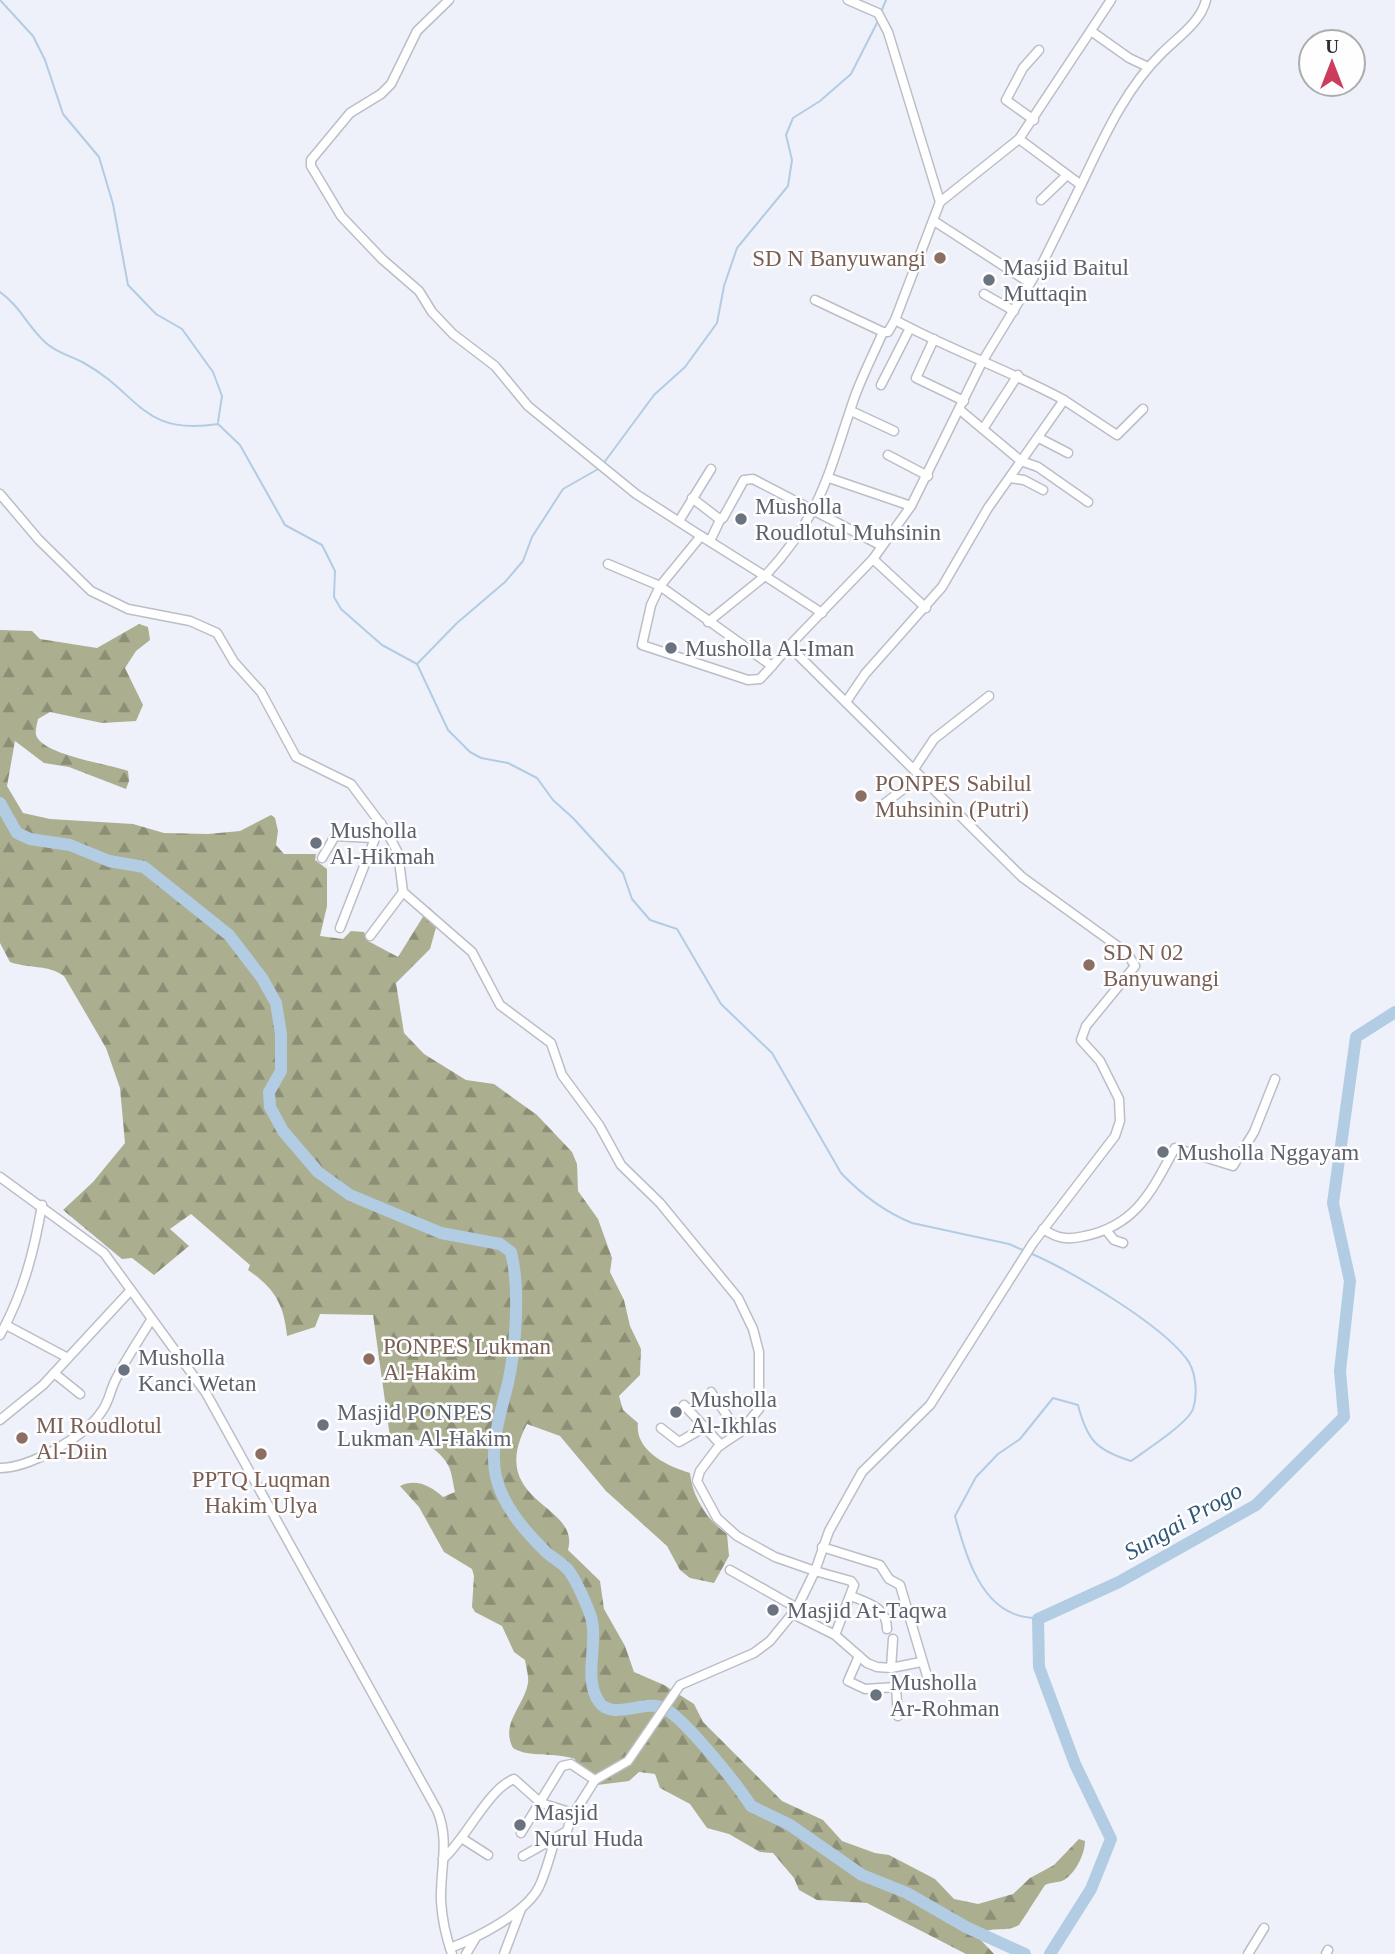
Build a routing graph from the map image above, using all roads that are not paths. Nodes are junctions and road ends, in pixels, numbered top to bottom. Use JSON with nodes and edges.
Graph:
{"nodes":[{"id":1,"x":449,"y":0,"type":"edge"},
{"id":2,"x":848,"y":0,"type":"edge"},
{"id":3,"x":1111,"y":0,"type":"edge"},
{"id":4,"x":1206,"y":0,"type":"edge"},
{"id":5,"x":1091,"y":31,"type":"junction"},
{"id":6,"x":1039,"y":50,"type":"dead end"},
{"id":7,"x":1148,"y":67,"type":"junction"},
{"id":8,"x":1034,"y":120,"type":"junction"},
{"id":9,"x":1019,"y":139,"type":"junction"},
{"id":10,"x":1066,"y":176,"type":"junction"},
{"id":11,"x":1081,"y":185,"type":"junction"},
{"id":12,"x":1041,"y":200,"type":"dead end"},
{"id":13,"x":940,"y":202,"type":"junction"},
{"id":14,"x":934,"y":220,"type":"junction"},
{"id":15,"x":1030,"y":283,"type":"junction"},
{"id":16,"x":984,"y":294,"type":"dead end"},
{"id":17,"x":815,"y":300,"type":"dead end"},
{"id":18,"x":1014,"y":311,"type":"junction"},
{"id":19,"x":895,"y":320,"type":"junction"},
{"id":20,"x":910,"y":328,"type":"junction"},
{"id":21,"x":883,"y":332,"type":"junction"},
{"id":22,"x":934,"y":339,"type":"junction"},
{"id":23,"x":982,"y":362,"type":"junction"},
{"id":24,"x":1018,"y":375,"type":"junction"},
{"id":25,"x":881,"y":385,"type":"dead end"},
{"id":26,"x":1064,"y":400,"type":"junction"},
{"id":27,"x":962,"y":405,"type":"junction"},
{"id":28,"x":1143,"y":409,"type":"dead end"},
{"id":29,"x":850,"y":411,"type":"junction"},
{"id":30,"x":983,"y":429,"type":"junction"},
{"id":31,"x":894,"y":431,"type":"dead end"},
{"id":32,"x":1039,"y":438,"type":"junction"},
{"id":33,"x":1068,"y":453,"type":"dead end"},
{"id":34,"x":888,"y":455,"type":"dead end"},
{"id":35,"x":1021,"y":461,"type":"junction"},
{"id":36,"x":711,"y":469,"type":"dead end"},
{"id":37,"x":928,"y":476,"type":"junction"},
{"id":38,"x":830,"y":478,"type":"junction"},
{"id":39,"x":1010,"y":478,"type":"junction"},
{"id":40,"x":1043,"y":490,"type":"dead end"},
{"id":41,"x":0,"y":494,"type":"edge"},
{"id":42,"x":692,"y":498,"type":"junction"},
{"id":43,"x":1088,"y":502,"type":"dead end"},
{"id":44,"x":911,"y":506,"type":"junction"},
{"id":45,"x":814,"y":510,"type":"junction"},
{"id":46,"x":721,"y":518,"type":"junction"},
{"id":47,"x":679,"y":521,"type":"junction"},
{"id":48,"x":701,"y":536,"type":"junction"},
{"id":49,"x":710,"y":541,"type":"junction"},
{"id":50,"x":882,"y":546,"type":"junction"},
{"id":51,"x":873,"y":559,"type":"junction"},
{"id":52,"x":607,"y":564,"type":"dead end"},
{"id":53,"x":765,"y":576,"type":"junction"},
{"id":54,"x":660,"y":586,"type":"junction"},
{"id":55,"x":926,"y":608,"type":"junction"},
{"id":56,"x":822,"y":613,"type":"junction"},
{"id":57,"x":708,"y":622,"type":"junction"},
{"id":58,"x":789,"y":646,"type":"junction"},
{"id":59,"x":772,"y":666,"type":"junction"},
{"id":60,"x":989,"y":695,"type":"dead end"},
{"id":61,"x":846,"y":702,"type":"junction"},
{"id":62,"x":917,"y":773,"type":"junction"},
{"id":63,"x":884,"y":804,"type":"dead end"},
{"id":64,"x":381,"y":823,"type":"junction"},
{"id":65,"x":372,"y":838,"type":"junction"},
{"id":66,"x":322,"y":858,"type":"dead end"},
{"id":67,"x":403,"y":892,"type":"junction"},
{"id":68,"x":340,"y":928,"type":"dead end"},
{"id":69,"x":370,"y":936,"type":"dead end"},
{"id":70,"x":1275,"y":1079,"type":"dead end"},
{"id":71,"x":0,"y":1177,"type":"edge"},
{"id":72,"x":42,"y":1205,"type":"junction"},
{"id":73,"x":1043,"y":1229,"type":"junction"},
{"id":74,"x":1106,"y":1230,"type":"junction"},
{"id":75,"x":1123,"y":1243,"type":"dead end"},
{"id":76,"x":130,"y":1291,"type":"junction"},
{"id":77,"x":151,"y":1320,"type":"junction"},
{"id":78,"x":6,"y":1325,"type":"junction"},
{"id":79,"x":0,"y":1335,"type":"edge"},
{"id":80,"x":68,"y":1358,"type":"junction"},
{"id":81,"x":54,"y":1373,"type":"junction"},
{"id":82,"x":711,"y":1392,"type":"dead end"},
{"id":83,"x":80,"y":1394,"type":"dead end"},
{"id":84,"x":684,"y":1405,"type":"dead end"},
{"id":85,"x":0,"y":1420,"type":"edge"},
{"id":86,"x":705,"y":1427,"type":"junction"},
{"id":87,"x":661,"y":1428,"type":"dead end"},
{"id":88,"x":739,"y":1433,"type":"junction"},
{"id":89,"x":721,"y":1445,"type":"junction"},
{"id":90,"x":0,"y":1468,"type":"edge"},
{"id":91,"x":822,"y":1548,"type":"junction"},
{"id":92,"x":730,"y":1570,"type":"dead end"},
{"id":93,"x":815,"y":1571,"type":"junction"},
{"id":94,"x":851,"y":1596,"type":"junction"},
{"id":95,"x":795,"y":1611,"type":"junction"},
{"id":96,"x":887,"y":1629,"type":"dead end"},
{"id":97,"x":835,"y":1635,"type":"junction"},
{"id":98,"x":893,"y":1639,"type":"dead end"},
{"id":99,"x":859,"y":1656,"type":"junction"},
{"id":100,"x":921,"y":1662,"type":"junction"},
{"id":101,"x":891,"y":1668,"type":"junction"},
{"id":102,"x":932,"y":1679,"type":"dead end"},
{"id":103,"x":898,"y":1716,"type":"dead end"},
{"id":104,"x":596,"y":1780,"type":"junction"},
{"id":105,"x":541,"y":1803,"type":"junction"},
{"id":106,"x":571,"y":1818,"type":"junction"},
{"id":107,"x":521,"y":1833,"type":"dead end"},
{"id":108,"x":463,"y":1839,"type":"junction"},
{"id":109,"x":555,"y":1840,"type":"junction"},
{"id":110,"x":488,"y":1855,"type":"dead end"},
{"id":111,"x":523,"y":1856,"type":"dead end"},
{"id":112,"x":443,"y":1859,"type":"junction"},
{"id":113,"x":521,"y":1909,"type":"junction"},
{"id":114,"x":1264,"y":1928,"type":"dead end"},
{"id":115,"x":478,"y":1935,"type":"junction"},
{"id":116,"x":451,"y":1951,"type":"edge"},
{"id":117,"x":466,"y":1954,"type":"edge"},
{"id":118,"x":504,"y":1954,"type":"edge"},
{"id":119,"x":1248,"y":1954,"type":"edge"}],
"edges":[{"from":1,"to":47,"type":"street"},
{"from":2,"to":13,"type":"street"},
{"from":3,"to":5,"type":"street"},
{"from":4,"to":7,"type":"street"},
{"from":5,"to":7,"type":"street"},
{"from":5,"to":8,"type":"street"},
{"from":6,"to":8,"type":"street"},
{"from":7,"to":11,"type":"street"},
{"from":8,"to":9,"type":"street"},
{"from":9,"to":10,"type":"street"},
{"from":9,"to":13,"type":"street"},
{"from":10,"to":11,"type":"street"},
{"from":10,"to":12,"type":"street"},
{"from":11,"to":15,"type":"street"},
{"from":13,"to":14,"type":"street"},
{"from":14,"to":15,"type":"street"},
{"from":14,"to":19,"type":"street"},
{"from":15,"to":18,"type":"street"},
{"from":16,"to":18,"type":"street"},
{"from":17,"to":21,"type":"street"},
{"from":18,"to":23,"type":"street"},
{"from":19,"to":20,"type":"street"},
{"from":19,"to":21,"type":"street"},
{"from":20,"to":22,"type":"street"},
{"from":20,"to":25,"type":"street"},
{"from":21,"to":29,"type":"street"},
{"from":22,"to":23,"type":"street"},
{"from":22,"to":27,"type":"street"},
{"from":23,"to":24,"type":"street"},
{"from":23,"to":27,"type":"street"},
{"from":24,"to":26,"type":"street"},
{"from":24,"to":30,"type":"street"},
{"from":26,"to":28,"type":"street"},
{"from":26,"to":32,"type":"street"},
{"from":27,"to":30,"type":"street"},
{"from":27,"to":37,"type":"street"},
{"from":29,"to":31,"type":"street"},
{"from":29,"to":38,"type":"street"},
{"from":30,"to":35,"type":"street"},
{"from":32,"to":33,"type":"street"},
{"from":32,"to":35,"type":"street"},
{"from":34,"to":37,"type":"street"},
{"from":35,"to":39,"type":"street"},
{"from":35,"to":43,"type":"street"},
{"from":36,"to":42,"type":"street"},
{"from":37,"to":44,"type":"street"},
{"from":38,"to":44,"type":"street"},
{"from":38,"to":45,"type":"street"},
{"from":39,"to":40,"type":"street"},
{"from":39,"to":55,"type":"street"},
{"from":41,"to":64,"type":"street"},
{"from":42,"to":46,"type":"street"},
{"from":42,"to":47,"type":"street"},
{"from":44,"to":50,"type":"street"},
{"from":45,"to":46,"type":"street"},
{"from":45,"to":50,"type":"street"},
{"from":45,"to":53,"type":"street"},
{"from":46,"to":49,"type":"street"},
{"from":47,"to":48,"type":"street"},
{"from":48,"to":49,"type":"street"},
{"from":48,"to":54,"type":"street"},
{"from":49,"to":53,"type":"street"},
{"from":50,"to":51,"type":"street"},
{"from":51,"to":55,"type":"street"},
{"from":51,"to":56,"type":"street"},
{"from":52,"to":54,"type":"street"},
{"from":53,"to":56,"type":"street"},
{"from":53,"to":57,"type":"street"},
{"from":54,"to":57,"type":"street"},
{"from":54,"to":59,"type":"street"},
{"from":55,"to":61,"type":"street"},
{"from":56,"to":58,"type":"street"},
{"from":57,"to":59,"type":"street"},
{"from":58,"to":59,"type":"street"},
{"from":58,"to":61,"type":"street"},
{"from":60,"to":62,"type":"street"},
{"from":61,"to":62,"type":"street"},
{"from":62,"to":63,"type":"street"},
{"from":62,"to":73,"type":"street"},
{"from":64,"to":65,"type":"street"},
{"from":64,"to":67,"type":"street"},
{"from":65,"to":66,"type":"street"},
{"from":65,"to":68,"type":"street"},
{"from":67,"to":69,"type":"street"},
{"from":67,"to":88,"type":"street"},
{"from":70,"to":74,"type":"street"},
{"from":71,"to":72,"type":"street"},
{"from":72,"to":76,"type":"street"},
{"from":72,"to":78,"type":"street"},
{"from":73,"to":74,"type":"street"},
{"from":73,"to":91,"type":"street"},
{"from":74,"to":75,"type":"street"},
{"from":76,"to":77,"type":"street"},
{"from":76,"to":80,"type":"street"},
{"from":77,"to":90,"type":"street"},
{"from":77,"to":112,"type":"street"},
{"from":78,"to":79,"type":"street"},
{"from":78,"to":80,"type":"street"},
{"from":80,"to":81,"type":"street"},
{"from":81,"to":83,"type":"street"},
{"from":81,"to":85,"type":"street"},
{"from":82,"to":88,"type":"street"},
{"from":84,"to":86,"type":"street"},
{"from":86,"to":87,"type":"street"},
{"from":86,"to":89,"type":"street"},
{"from":88,"to":89,"type":"street"},
{"from":89,"to":93,"type":"street"},
{"from":91,"to":93,"type":"street"},
{"from":91,"to":100,"type":"street"},
{"from":92,"to":95,"type":"street"},
{"from":93,"to":94,"type":"street"},
{"from":93,"to":95,"type":"street"},
{"from":94,"to":96,"type":"street"},
{"from":94,"to":97,"type":"street"},
{"from":95,"to":97,"type":"street"},
{"from":95,"to":104,"type":"street"},
{"from":97,"to":99,"type":"street"},
{"from":98,"to":101,"type":"street"},
{"from":99,"to":101,"type":"street"},
{"from":99,"to":103,"type":"street"},
{"from":100,"to":101,"type":"street"},
{"from":100,"to":102,"type":"street"},
{"from":104,"to":105,"type":"street"},
{"from":104,"to":106,"type":"street"},
{"from":105,"to":106,"type":"street"},
{"from":105,"to":107,"type":"street"},
{"from":105,"to":108,"type":"street"},
{"from":106,"to":109,"type":"street"},
{"from":108,"to":110,"type":"street"},
{"from":108,"to":112,"type":"street"},
{"from":109,"to":111,"type":"street"},
{"from":109,"to":113,"type":"street"},
{"from":112,"to":116,"type":"street"},
{"from":113,"to":115,"type":"street"},
{"from":113,"to":118,"type":"street"},
{"from":114,"to":119,"type":"street"},
{"from":115,"to":116,"type":"street"},
{"from":115,"to":117,"type":"street"}]}
